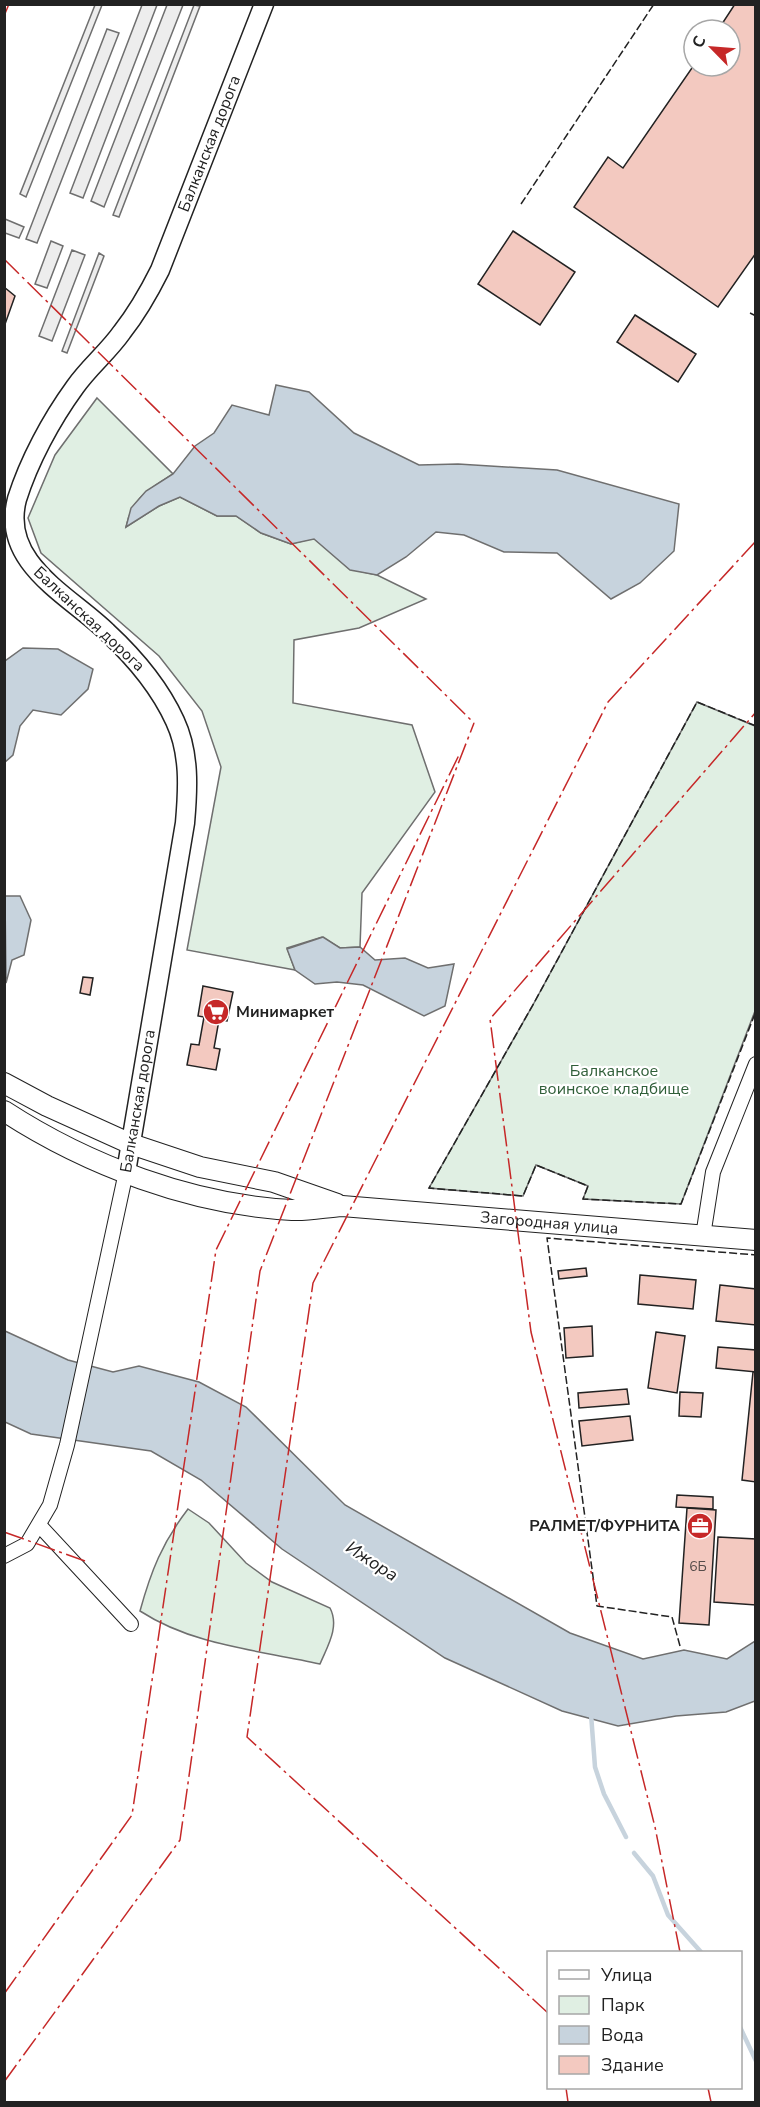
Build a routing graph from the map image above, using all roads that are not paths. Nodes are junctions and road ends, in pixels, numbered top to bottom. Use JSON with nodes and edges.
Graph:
{"nodes":[{"id":1,"x":264,"y":4,"type":"edge"},
{"id":2,"x":756,"y":1064,"type":"edge"},
{"id":3,"x":4,"y":1083,"type":"edge"},
{"id":4,"x":4,"y":1111,"type":"edge"},
{"id":5,"x":131,"y":1144,"type":"junction"},
{"id":6,"x":126,"y":1172,"type":"junction"},
{"id":7,"x":342,"y":1206,"type":"junction"},
{"id":8,"x":703,"y":1236,"type":"junction"},
{"id":9,"x":756,"y":1240,"type":"edge"},
{"id":10,"x":40,"y":1526,"type":"junction"},
{"id":11,"x":4,"y":1556,"type":"edge"},
{"id":12,"x":131,"y":1624,"type":"dead end"}],
"edges":[{"from":1,"to":5,"type":"street","name":"Балканская дорога"},
{"from":2,"to":8,"type":"street"},
{"from":3,"to":5,"type":"main road","name":"Загородная улица"},
{"from":4,"to":6,"type":"main road","name":"Загородная улица"},
{"from":5,"to":6,"type":"street","name":"Балканская дорога"},
{"from":5,"to":7,"type":"main road","name":"Загородная улица"},
{"from":6,"to":7,"type":"main road","name":"Загородная улица"},
{"from":6,"to":10,"type":"street","name":"Балканская дорога"},
{"from":7,"to":8,"type":"main road","name":"Загородная улица"},
{"from":8,"to":9,"type":"main road","name":"Загородная улица"},
{"from":10,"to":11,"type":"street","name":"Балканская дорога"},
{"from":10,"to":12,"type":"street"}]}
